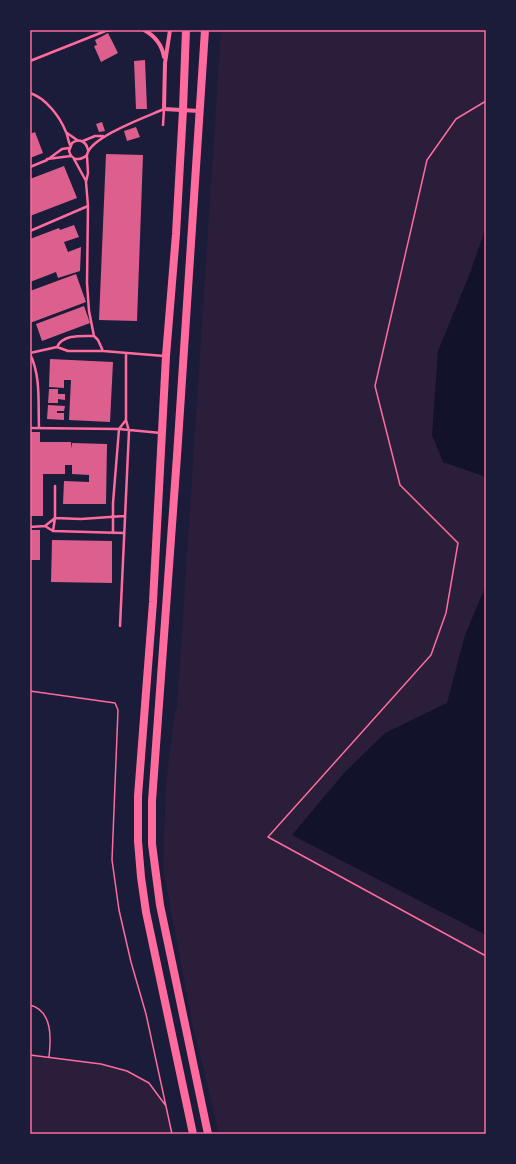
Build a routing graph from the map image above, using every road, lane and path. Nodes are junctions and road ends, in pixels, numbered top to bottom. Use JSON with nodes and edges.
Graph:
{"nodes":[{"id":1,"x":108,"y":30,"type":"edge"},
{"id":2,"x":144,"y":30,"type":"edge"},
{"id":3,"x":170,"y":30,"type":"edge"},
{"id":4,"x":186,"y":30,"type":"edge"},
{"id":5,"x":205,"y":30,"type":"edge"},
{"id":6,"x":30,"y":61,"type":"edge"},
{"id":7,"x":165,"y":63,"type":"junction"},
{"id":8,"x":30,"y":93,"type":"edge"},
{"id":9,"x":486,"y":101,"type":"edge"},
{"id":10,"x":164,"y":110,"type":"junction"},
{"id":11,"x":183,"y":110,"type":"junction"},
{"id":12,"x":200,"y":111,"type":"junction"},
{"id":13,"x":163,"y":125,"type":"dead end"},
{"id":14,"x":66,"y":132,"type":"junction"},
{"id":15,"x":104,"y":136,"type":"junction"},
{"id":16,"x":77,"y":140,"type":"junction"},
{"id":17,"x":83,"y":142,"type":"junction"},
{"id":18,"x":69,"y":147,"type":"junction"},
{"id":19,"x":88,"y":150,"type":"junction"},
{"id":20,"x":87,"y":155,"type":"junction"},
{"id":21,"x":72,"y":157,"type":"junction"},
{"id":22,"x":47,"y":160,"type":"junction"},
{"id":23,"x":30,"y":167,"type":"edge"},
{"id":24,"x":86,"y":182,"type":"junction"},
{"id":25,"x":88,"y":206,"type":"junction"},
{"id":26,"x":30,"y":231,"type":"edge"},
{"id":27,"x":94,"y":336,"type":"junction"},
{"id":28,"x":57,"y":347,"type":"junction"},
{"id":29,"x":103,"y":352,"type":"junction"},
{"id":30,"x":30,"y":353,"type":"edge"},
{"id":31,"x":126,"y":353,"type":"junction"},
{"id":32,"x":166,"y":356,"type":"junction"},
{"id":33,"x":126,"y":420,"type":"junction"},
{"id":34,"x":30,"y":428,"type":"edge"},
{"id":35,"x":39,"y":428,"type":"junction"},
{"id":36,"x":119,"y":429,"type":"junction"},
{"id":37,"x":129,"y":431,"type":"junction"},
{"id":38,"x":162,"y":433,"type":"junction"},
{"id":39,"x":56,"y":486,"type":"dead end"},
{"id":40,"x":124,"y":516,"type":"junction"},
{"id":41,"x":113,"y":517,"type":"junction"},
{"id":42,"x":55,"y":518,"type":"junction"},
{"id":43,"x":46,"y":526,"type":"junction"},
{"id":44,"x":30,"y":527,"type":"edge"},
{"id":45,"x":53,"y":531,"type":"junction"},
{"id":46,"x":113,"y":532,"type":"junction"},
{"id":47,"x":123,"y":532,"type":"junction"},
{"id":48,"x":120,"y":626,"type":"dead end"},
{"id":49,"x":30,"y":691,"type":"edge"},
{"id":50,"x":486,"y":956,"type":"edge"},
{"id":51,"x":30,"y":1005,"type":"edge"},
{"id":52,"x":30,"y":1055,"type":"edge"},
{"id":53,"x":49,"y":1057,"type":"junction"},
{"id":54,"x":166,"y":1108,"type":"junction"},
{"id":55,"x":172,"y":1134,"type":"edge"},
{"id":56,"x":193,"y":1134,"type":"edge"},
{"id":57,"x":208,"y":1134,"type":"edge"}],
"edges":[{"from":1,"to":6,"type":"lane"},
{"from":2,"to":7,"type":"street"},
{"from":3,"to":7,"type":"street"},
{"from":4,"to":11,"type":"main road"},
{"from":5,"to":12,"type":"main road"},
{"from":7,"to":10,"type":"street"},
{"from":8,"to":14,"type":"lane"},
{"from":9,"to":50,"type":"path"},
{"from":10,"to":11,"type":"street"},
{"from":10,"to":13,"type":"lane"},
{"from":10,"to":15,"type":"lane"},
{"from":11,"to":12,"type":"street"},
{"from":11,"to":32,"type":"main road"},
{"from":12,"to":57,"type":"main road"},
{"from":14,"to":16,"type":"lane"},
{"from":14,"to":18,"type":"lane"},
{"from":15,"to":17,"type":"lane"},
{"from":15,"to":19,"type":"lane"},
{"from":16,"to":17,"type":"lane"},
{"from":16,"to":18,"type":"lane"},
{"from":17,"to":19,"type":"lane"},
{"from":18,"to":21,"type":"lane"},
{"from":18,"to":22,"type":"lane"},
{"from":19,"to":20,"type":"lane"},
{"from":20,"to":21,"type":"lane"},
{"from":20,"to":24,"type":"lane"},
{"from":21,"to":22,"type":"lane"},
{"from":21,"to":24,"type":"lane"},
{"from":22,"to":23,"type":"lane"},
{"from":24,"to":25,"type":"lane"},
{"from":25,"to":26,"type":"lane"},
{"from":25,"to":27,"type":"lane"},
{"from":27,"to":28,"type":"lane"},
{"from":27,"to":29,"type":"lane"},
{"from":28,"to":29,"type":"lane"},
{"from":28,"to":30,"type":"lane"},
{"from":29,"to":31,"type":"lane"},
{"from":30,"to":35,"type":"lane"},
{"from":31,"to":32,"type":"lane"},
{"from":31,"to":33,"type":"lane"},
{"from":32,"to":38,"type":"main road"},
{"from":33,"to":36,"type":"lane"},
{"from":33,"to":37,"type":"lane"},
{"from":34,"to":35,"type":"lane"},
{"from":35,"to":36,"type":"lane"},
{"from":36,"to":37,"type":"lane"},
{"from":36,"to":41,"type":"lane"},
{"from":37,"to":38,"type":"lane"},
{"from":37,"to":40,"type":"lane"},
{"from":38,"to":56,"type":"main road"},
{"from":39,"to":42,"type":"lane"},
{"from":40,"to":41,"type":"lane"},
{"from":40,"to":47,"type":"lane"},
{"from":41,"to":42,"type":"lane"},
{"from":41,"to":46,"type":"lane"},
{"from":42,"to":43,"type":"lane"},
{"from":42,"to":45,"type":"lane"},
{"from":43,"to":44,"type":"lane"},
{"from":43,"to":45,"type":"lane"},
{"from":45,"to":46,"type":"lane"},
{"from":46,"to":47,"type":"lane"},
{"from":47,"to":48,"type":"lane"},
{"from":49,"to":54,"type":"path"},
{"from":51,"to":53,"type":"path"},
{"from":52,"to":53,"type":"path"},
{"from":53,"to":54,"type":"path"},
{"from":54,"to":55,"type":"path"}]}
